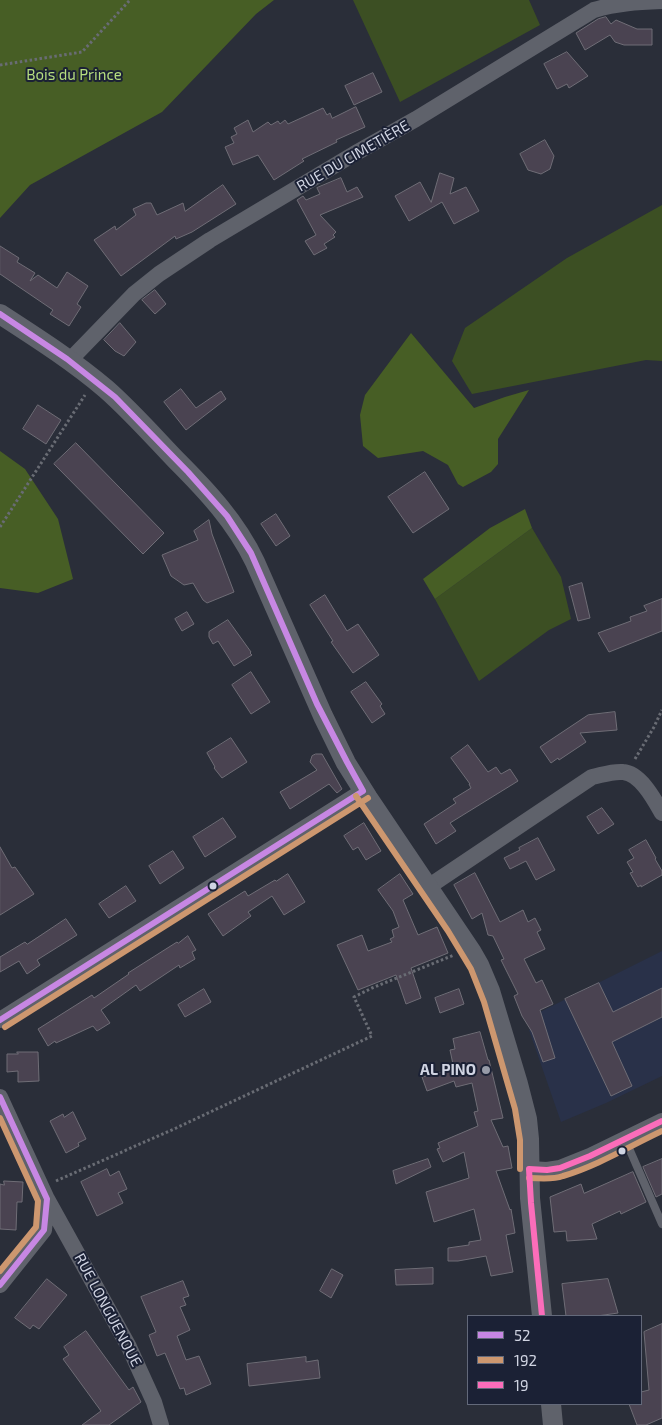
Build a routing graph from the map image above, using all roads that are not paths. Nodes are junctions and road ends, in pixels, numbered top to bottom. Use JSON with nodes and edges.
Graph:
{"nodes":[{"id":1,"x":662,"y":1,"type":"edge"},
{"id":2,"x":0,"y":314,"type":"edge"},
{"id":3,"x":70,"y":360,"type":"junction"},
{"id":4,"x":363,"y":791,"type":"junction"},
{"id":5,"x":662,"y":813,"type":"edge"},
{"id":6,"x":428,"y":886,"type":"junction"},
{"id":7,"x":0,"y":1020,"type":"edge"},
{"id":8,"x":0,"y":1097,"type":"edge"},
{"id":9,"x":662,"y":1122,"type":"edge"},
{"id":10,"x":626,"y":1139,"type":"junction"},
{"id":11,"x":529,"y":1169,"type":"junction"},
{"id":12,"x":44,"y":1193,"type":"junction"},
{"id":13,"x":662,"y":1224,"type":"edge"},
{"id":14,"x":0,"y":1285,"type":"edge"},
{"id":15,"x":542,"y":1315,"type":"edge"},
{"id":16,"x":551,"y":1405,"type":"edge"},
{"id":17,"x":161,"y":1425,"type":"edge"},
{"id":18,"x":553,"y":1425,"type":"edge"}],
"edges":[{"from":1,"to":3,"type":"street","name":"RUE DU CIMETIÈRE"},
{"from":2,"to":3,"type":"street"},
{"from":3,"to":4,"type":"street"},
{"from":4,"to":6,"type":"street"},
{"from":4,"to":7,"type":"street"},
{"from":5,"to":6,"type":"street"},
{"from":6,"to":11,"type":"street"},
{"from":8,"to":12,"type":"street","name":"RUE LONGUENOUE"},
{"from":9,"to":10,"type":"street"},
{"from":10,"to":11,"type":"street"},
{"from":10,"to":13,"type":"lane"},
{"from":11,"to":15,"type":"street"},
{"from":12,"to":14,"type":"street"},
{"from":12,"to":17,"type":"street","name":"RUE LONGUENOUE"},
{"from":16,"to":18,"type":"street"}]}
